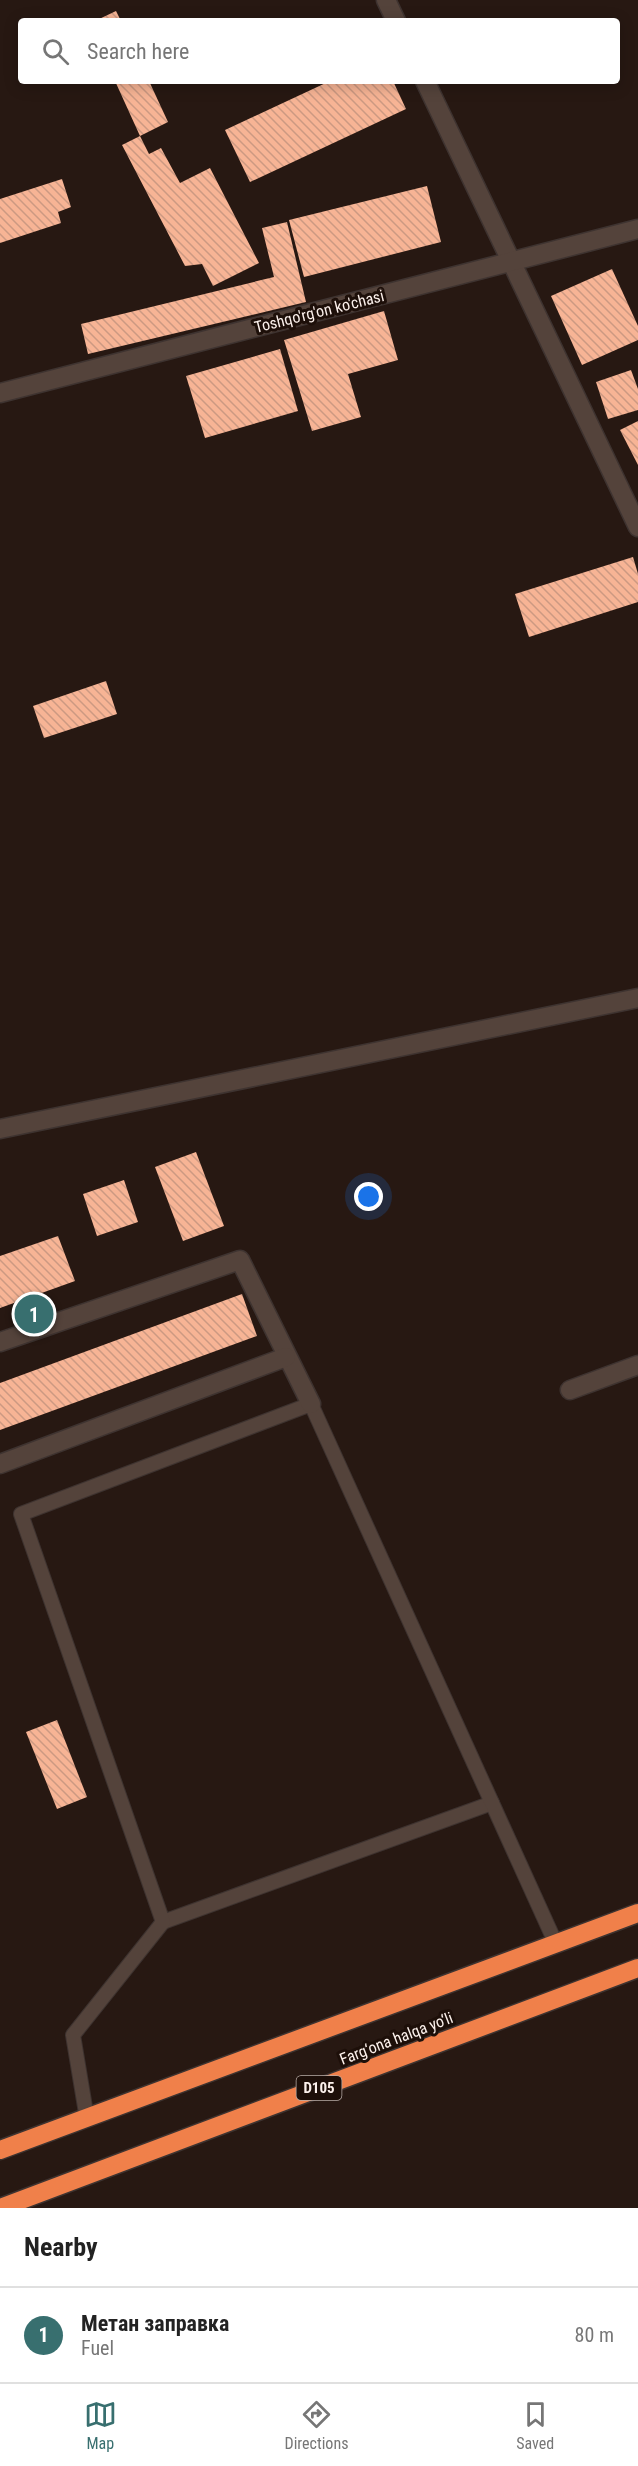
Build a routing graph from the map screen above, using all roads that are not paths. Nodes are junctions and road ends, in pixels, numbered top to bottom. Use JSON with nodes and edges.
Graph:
{"nodes":[{"id":1,"x":386,"y":0,"type":"edge"},
{"id":2,"x":395,"y":18,"type":"edge"},
{"id":3,"x":425,"y":84,"type":"edge"},
{"id":4,"x":638,"y":229,"type":"edge"},
{"id":5,"x":511,"y":262,"type":"junction"},
{"id":6,"x":0,"y":393,"type":"edge"},
{"id":7,"x":638,"y":527,"type":"edge"},
{"id":8,"x":638,"y":998,"type":"edge"},
{"id":9,"x":0,"y":1129,"type":"edge"},
{"id":10,"x":0,"y":1341,"type":"edge"},
{"id":11,"x":286,"y":1357,"type":"junction"},
{"id":12,"x":638,"y":1365,"type":"edge"},
{"id":13,"x":570,"y":1390,"type":"dead end"},
{"id":14,"x":311,"y":1404,"type":"junction"},
{"id":15,"x":0,"y":1464,"type":"edge"},
{"id":16,"x":492,"y":1803,"type":"junction"},
{"id":17,"x":638,"y":1913,"type":"edge"},
{"id":18,"x":163,"y":1922,"type":"junction"},
{"id":19,"x":556,"y":1944,"type":"junction"},
{"id":20,"x":638,"y":1968,"type":"edge"},
{"id":21,"x":87,"y":2119,"type":"junction"},
{"id":22,"x":0,"y":2150,"type":"edge"},
{"id":23,"x":0,"y":2208,"type":"edge"}],
"edges":[{"from":1,"to":2,"type":"street"},
{"from":3,"to":5,"type":"street"},
{"from":4,"to":5,"type":"street","name":"Toshqo'rg'on ko'chasi"},
{"from":5,"to":6,"type":"street","name":"Toshqo'rg'on ko'chasi"},
{"from":5,"to":7,"type":"street"},
{"from":8,"to":9,"type":"street"},
{"from":10,"to":11,"type":"street"},
{"from":11,"to":14,"type":"street"},
{"from":11,"to":15,"type":"street"},
{"from":12,"to":13,"type":"street"},
{"from":14,"to":16,"type":"lane"},
{"from":14,"to":18,"type":"lane"},
{"from":16,"to":18,"type":"lane"},
{"from":16,"to":19,"type":"lane"},
{"from":17,"to":19,"type":"highway","name":"Farg‘ona halqa yo‘li"},
{"from":18,"to":21,"type":"lane"},
{"from":19,"to":21,"type":"highway","name":"Farg‘ona halqa yo‘li"},
{"from":20,"to":23,"type":"highway","name":"Farg‘ona halqa yo‘li","number":"D105"},
{"from":21,"to":22,"type":"highway","name":"Farg‘ona halqa yo‘li"}]}
